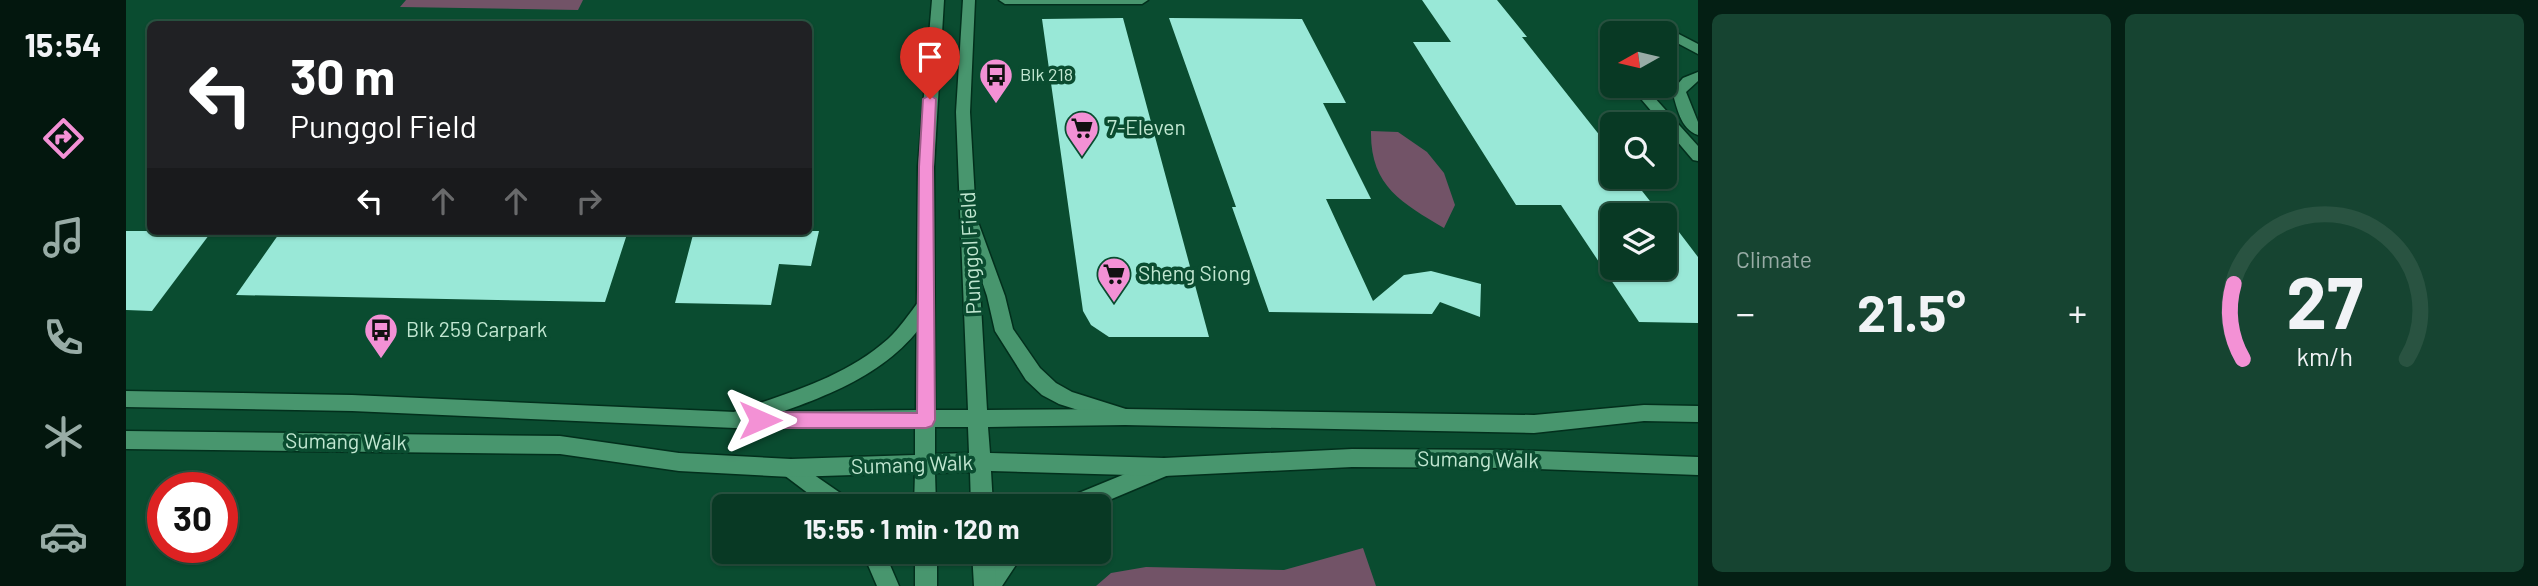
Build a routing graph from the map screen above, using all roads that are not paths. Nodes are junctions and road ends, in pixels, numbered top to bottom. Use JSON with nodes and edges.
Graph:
{"nodes":[{"id":1,"x":938,"y":0,"type":"edge"},
{"id":2,"x":969,"y":0,"type":"edge"},
{"id":3,"x":1005,"y":0,"type":"edge"},
{"id":4,"x":1142,"y":0,"type":"edge"},
{"id":5,"x":1677,"y":36,"type":"edge"},
{"id":6,"x":1698,"y":50,"type":"edge"},
{"id":7,"x":1698,"y":76,"type":"edge"},
{"id":8,"x":1647,"y":98,"type":"edge"},
{"id":9,"x":1698,"y":131,"type":"edge"},
{"id":10,"x":1698,"y":156,"type":"edge"},
{"id":11,"x":970,"y":222,"type":"junction"},
{"id":12,"x":925,"y":306,"type":"junction"},
{"id":13,"x":126,"y":399,"type":"edge"},
{"id":14,"x":1698,"y":414,"type":"edge"},
{"id":15,"x":1125,"y":417,"type":"junction"},
{"id":16,"x":735,"y":420,"type":"junction"},
{"id":17,"x":926,"y":420,"type":"junction"},
{"id":18,"x":979,"y":420,"type":"junction"},
{"id":19,"x":126,"y":440,"type":"edge"},
{"id":20,"x":981,"y":463,"type":"junction"},
{"id":21,"x":925,"y":466,"type":"junction"},
{"id":22,"x":1698,"y":466,"type":"edge"},
{"id":23,"x":1164,"y":467,"type":"junction"},
{"id":24,"x":791,"y":468,"type":"junction"},
{"id":25,"x":826,"y":494,"type":"edge"},
{"id":26,"x":926,"y":494,"type":"edge"},
{"id":27,"x":982,"y":494,"type":"edge"},
{"id":28,"x":1100,"y":494,"type":"edge"},
{"id":29,"x":879,"y":564,"type":"edge"},
{"id":30,"x":926,"y":564,"type":"edge"},
{"id":31,"x":985,"y":564,"type":"edge"},
{"id":32,"x":1004,"y":564,"type":"edge"},
{"id":33,"x":888,"y":586,"type":"edge"},
{"id":34,"x":926,"y":586,"type":"edge"},
{"id":35,"x":987,"y":586,"type":"edge"}],
"edges":[{"from":1,"to":12,"type":"street","name":"Punggol Field"},
{"from":2,"to":11,"type":"street","name":"Punggol Field"},
{"from":3,"to":4,"type":"street"},
{"from":5,"to":6,"type":"street"},
{"from":7,"to":9,"type":"street"},
{"from":8,"to":10,"type":"street"},
{"from":11,"to":15,"type":"street"},
{"from":11,"to":18,"type":"street","name":"Punggol Field"},
{"from":12,"to":16,"type":"street"},
{"from":12,"to":17,"type":"street","name":"Punggol Field"},
{"from":13,"to":16,"type":"street","name":"Sumang Walk"},
{"from":14,"to":15,"type":"street","name":"Sumang Walk"},
{"from":15,"to":18,"type":"street","name":"Sumang Walk"},
{"from":16,"to":17,"type":"street","name":"Sumang Walk"},
{"from":17,"to":18,"type":"street","name":"Sumang Walk"},
{"from":17,"to":21,"type":"street","name":"Punggol Field"},
{"from":18,"to":20,"type":"street","name":"Punggol Field"},
{"from":19,"to":24,"type":"street","name":"Sumang Walk"},
{"from":20,"to":21,"type":"street","name":"Sumang Walk"},
{"from":20,"to":23,"type":"street","name":"Sumang Walk"},
{"from":20,"to":27,"type":"street","name":"Punggol Field"},
{"from":21,"to":24,"type":"street","name":"Sumang Walk"},
{"from":21,"to":26,"type":"street","name":"Punggol Field"},
{"from":22,"to":23,"type":"street","name":"Sumang Walk"},
{"from":23,"to":28,"type":"street"},
{"from":24,"to":25,"type":"street"},
{"from":29,"to":33,"type":"street"},
{"from":30,"to":34,"type":"street"},
{"from":31,"to":35,"type":"street"},
{"from":32,"to":35,"type":"street"}]}
